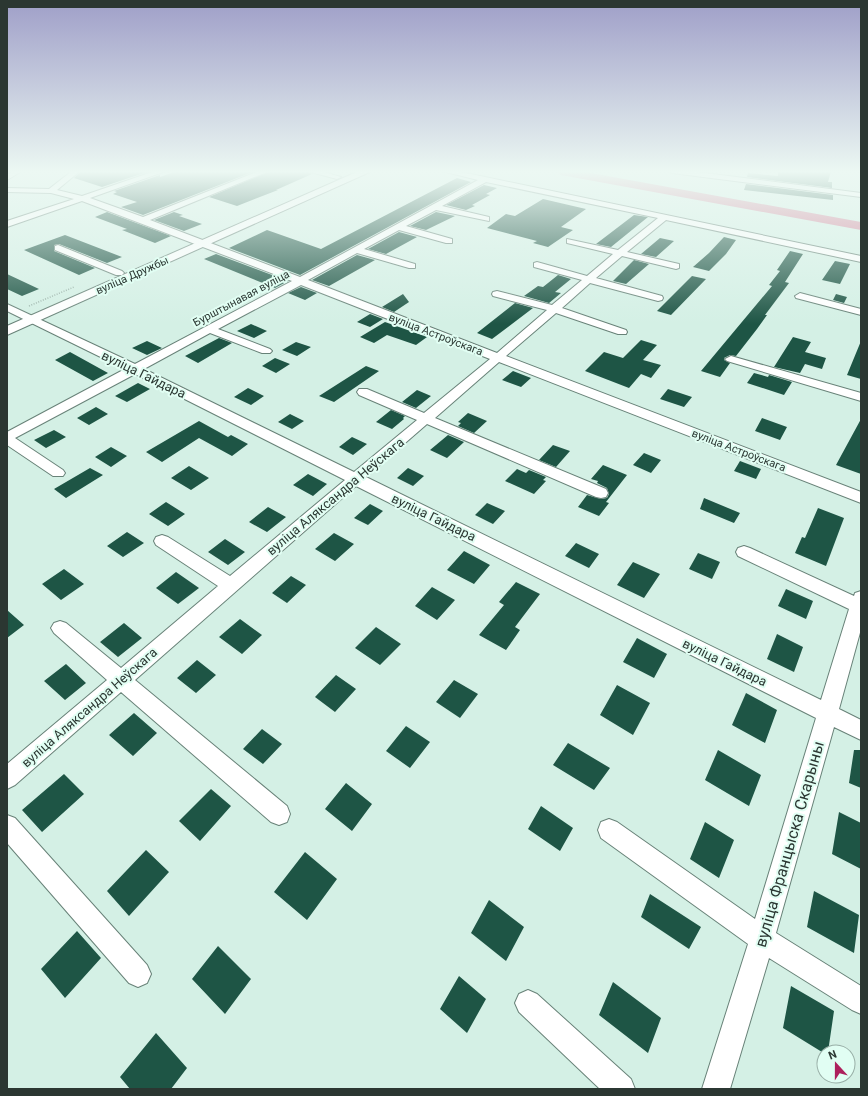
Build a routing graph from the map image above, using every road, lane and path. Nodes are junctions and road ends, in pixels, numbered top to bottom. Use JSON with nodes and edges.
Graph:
{"nodes":[{"id":1,"x":148,"y":222,"type":"edge"},
{"id":2,"x":238,"y":222,"type":"edge"},
{"id":3,"x":242,"y":222,"type":"edge"},
{"id":4,"x":408,"y":222,"type":"edge"},
{"id":5,"x":658,"y":222,"type":"edge"},
{"id":6,"x":690,"y":222,"type":"edge"},
{"id":7,"x":399,"y":227,"type":"junction"},
{"id":8,"x":570,"y":240,"type":"dead end"},
{"id":9,"x":449,"y":241,"type":"dead end"},
{"id":10,"x":198,"y":242,"type":"junction"},
{"id":11,"x":58,"y":248,"type":"dead end"},
{"id":12,"x":357,"y":250,"type":"junction"},
{"id":13,"x":618,"y":252,"type":"junction"},
{"id":14,"x":861,"y":258,"type":"edge"},
{"id":15,"x":537,"y":265,"type":"dead end"},
{"id":16,"x":412,"y":266,"type":"dead end"},
{"id":17,"x":676,"y":266,"type":"dead end"},
{"id":18,"x":119,"y":275,"type":"junction"},
{"id":19,"x":588,"y":279,"type":"junction"},
{"id":20,"x":300,"y":281,"type":"junction"},
{"id":21,"x":497,"y":294,"type":"dead end"},
{"id":22,"x":800,"y":296,"type":"dead end"},
{"id":23,"x":658,"y":298,"type":"dead end"},
{"id":24,"x":7,"y":307,"type":"edge"},
{"id":25,"x":554,"y":309,"type":"junction"},
{"id":26,"x":861,"y":312,"type":"edge"},
{"id":27,"x":28,"y":317,"type":"junction"},
{"id":28,"x":7,"y":321,"type":"edge"},
{"id":29,"x":7,"y":327,"type":"edge"},
{"id":30,"x":209,"y":328,"type":"junction"},
{"id":31,"x":7,"y":332,"type":"edge"},
{"id":32,"x":622,"y":332,"type":"dead end"},
{"id":33,"x":266,"y":351,"type":"dead end"},
{"id":34,"x":498,"y":358,"type":"junction"},
{"id":35,"x":731,"y":359,"type":"dead end"},
{"id":36,"x":133,"y":368,"type":"junction"},
{"id":37,"x":363,"y":392,"type":"dead end"},
{"id":38,"x":861,"y":397,"type":"edge"},
{"id":39,"x":426,"y":418,"type":"junction"},
{"id":40,"x":7,"y":438,"type":"edge"},
{"id":41,"x":58,"y":473,"type":"dead end"},
{"id":42,"x":355,"y":478,"type":"junction"},
{"id":43,"x":601,"y":493,"type":"dead end"},
{"id":44,"x":861,"y":498,"type":"edge"},
{"id":45,"x":162,"y":541,"type":"dead end"},
{"id":46,"x":744,"y":552,"type":"dead end"},
{"id":47,"x":230,"y":585,"type":"junction"},
{"id":48,"x":860,"y":604,"type":"edge"},
{"id":49,"x":60,"y":628,"type":"dead end"},
{"id":50,"x":122,"y":679,"type":"junction"},
{"id":51,"x":827,"y":713,"type":"junction"},
{"id":52,"x":861,"y":730,"type":"edge"},
{"id":53,"x":7,"y":778,"type":"edge"},
{"id":54,"x":279,"y":814,"type":"dead end"},
{"id":55,"x":7,"y":826,"type":"edge"},
{"id":56,"x":609,"y":830,"type":"dead end"},
{"id":57,"x":762,"y":939,"type":"junction"},
{"id":58,"x":138,"y":974,"type":"dead end"},
{"id":59,"x":861,"y":1001,"type":"edge"},
{"id":60,"x":528,"y":1003,"type":"dead end"},
{"id":61,"x":621,"y":1089,"type":"edge"},
{"id":62,"x":716,"y":1089,"type":"edge"}],
"edges":[{"from":1,"to":10,"type":"street","name":"вуліца Астроўскага"},
{"from":2,"to":10,"type":"main road"},
{"from":3,"to":10,"type":"main road"},
{"from":4,"to":7,"type":"street","name":"Бурштынавая вуліца"},
{"from":5,"to":13,"type":"street","name":"вуліца Аляксандра Неўскага"},
{"from":6,"to":14,"type":"street"},
{"from":7,"to":9,"type":"street"},
{"from":7,"to":12,"type":"street","name":"Бурштынавая вуліца"},
{"from":8,"to":13,"type":"street"},
{"from":10,"to":18,"type":"main road"},
{"from":10,"to":20,"type":"street","name":"вуліца Астроўскага"},
{"from":11,"to":18,"type":"street"},
{"from":12,"to":16,"type":"street"},
{"from":12,"to":20,"type":"street","name":"Бурштынавая вуліца"},
{"from":13,"to":17,"type":"street"},
{"from":13,"to":19,"type":"street","name":"вуліца Аляксандра Неўскага"},
{"from":15,"to":19,"type":"street"},
{"from":18,"to":27,"type":"main road"},
{"from":19,"to":23,"type":"street"},
{"from":19,"to":25,"type":"street","name":"вуліца Аляксандра Неўскага"},
{"from":20,"to":30,"type":"street","name":"Бурштынавая вуліца"},
{"from":20,"to":34,"type":"street","name":"вуліца Астроўскага"},
{"from":21,"to":25,"type":"street"},
{"from":22,"to":26,"type":"street"},
{"from":24,"to":27,"type":"street","name":"вуліца Гайдара"},
{"from":25,"to":32,"type":"street"},
{"from":25,"to":34,"type":"street","name":"вуліца Аляксандра Неўскага"},
{"from":27,"to":28,"type":"main road"},
{"from":27,"to":29,"type":"main road"},
{"from":27,"to":31,"type":"main road"},
{"from":27,"to":36,"type":"street","name":"вуліца Гайдара"},
{"from":30,"to":33,"type":"street"},
{"from":30,"to":36,"type":"street","name":"Бурштынавая вуліца"},
{"from":34,"to":39,"type":"street","name":"вуліца Аляксандра Неўскага"},
{"from":34,"to":44,"type":"street","name":"вуліца Астроўскага"},
{"from":35,"to":38,"type":"street"},
{"from":36,"to":40,"type":"street","name":"Бурштынавая вуліца"},
{"from":36,"to":42,"type":"street","name":"вуліца Гайдара"},
{"from":37,"to":39,"type":"street"},
{"from":39,"to":42,"type":"street","name":"вуліца Аляксандра Неўскага"},
{"from":39,"to":43,"type":"street"},
{"from":40,"to":41,"type":"street"},
{"from":42,"to":47,"type":"street","name":"вуліца Аляксандра Неўскага"},
{"from":42,"to":51,"type":"street","name":"вуліца Гайдара"},
{"from":45,"to":47,"type":"street"},
{"from":46,"to":48,"type":"street"},
{"from":47,"to":50,"type":"street","name":"вуліца Аляксандра Неўскага"},
{"from":48,"to":51,"type":"street","name":"вуліца Францыска Скарыны"},
{"from":49,"to":50,"type":"street"},
{"from":50,"to":53,"type":"street","name":"вуліца Аляксандра Неўскага"},
{"from":50,"to":54,"type":"street"},
{"from":51,"to":52,"type":"street","name":"вуліца Гайдара"},
{"from":51,"to":57,"type":"street","name":"вуліца Францыска Скарыны"},
{"from":55,"to":58,"type":"street"},
{"from":56,"to":57,"type":"street"},
{"from":57,"to":59,"type":"street"},
{"from":57,"to":62,"type":"street","name":"вуліца Францыска Скарыны"},
{"from":60,"to":61,"type":"street"}]}
